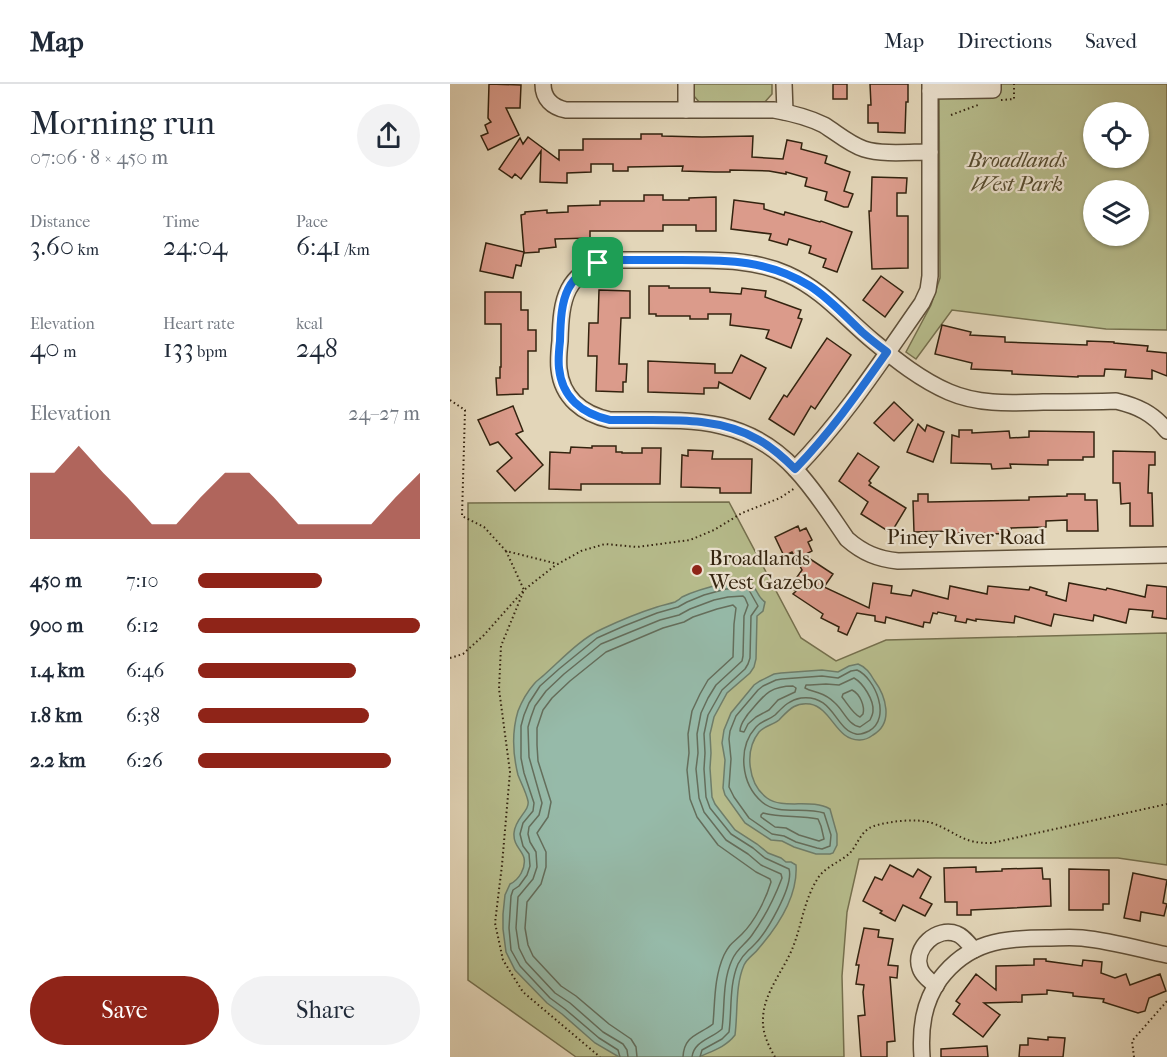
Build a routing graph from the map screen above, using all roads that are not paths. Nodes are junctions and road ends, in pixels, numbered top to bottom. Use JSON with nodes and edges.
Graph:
{"nodes":[{"id":1,"x":543,"y":84,"type":"edge"},
{"id":2,"x":686,"y":84,"type":"edge"},
{"id":3,"x":784,"y":84,"type":"edge"},
{"id":4,"x":993,"y":84,"type":"edge"},
{"id":5,"x":930,"y":87,"type":"edge"},
{"id":6,"x":686,"y":110,"type":"junction"},
{"id":7,"x":784,"y":112,"type":"junction"},
{"id":8,"x":930,"y":152,"type":"junction"},
{"id":9,"x":887,"y":352,"type":"junction"},
{"id":10,"x":1165,"y":424,"type":"edge"},
{"id":11,"x":799,"y":474,"type":"junction"},
{"id":12,"x":1167,"y":555,"type":"edge"},
{"id":13,"x":974,"y":950,"type":"junction"},
{"id":14,"x":1167,"y":955,"type":"edge"},
{"id":15,"x":936,"y":986,"type":"junction"},
{"id":16,"x":922,"y":1057,"type":"edge"}],
"edges":[{"from":1,"to":6,"type":"street"},
{"from":2,"to":6,"type":"street"},
{"from":3,"to":7,"type":"street"},
{"from":4,"to":5,"type":"street"},
{"from":5,"to":8,"type":"street"},
{"from":6,"to":7,"type":"street"},
{"from":7,"to":8,"type":"street"},
{"from":8,"to":9,"type":"street"},
{"from":9,"to":10,"type":"street"},
{"from":9,"to":11,"type":"street"},
{"from":9,"to":11,"type":"street","name":"Piney River Road"},
{"from":11,"to":12,"type":"street","name":"Piney River Road"},
{"from":13,"to":14,"type":"street"},
{"from":13,"to":15,"type":"street"},
{"from":13,"to":15,"type":"street"},
{"from":15,"to":16,"type":"street"}]}
